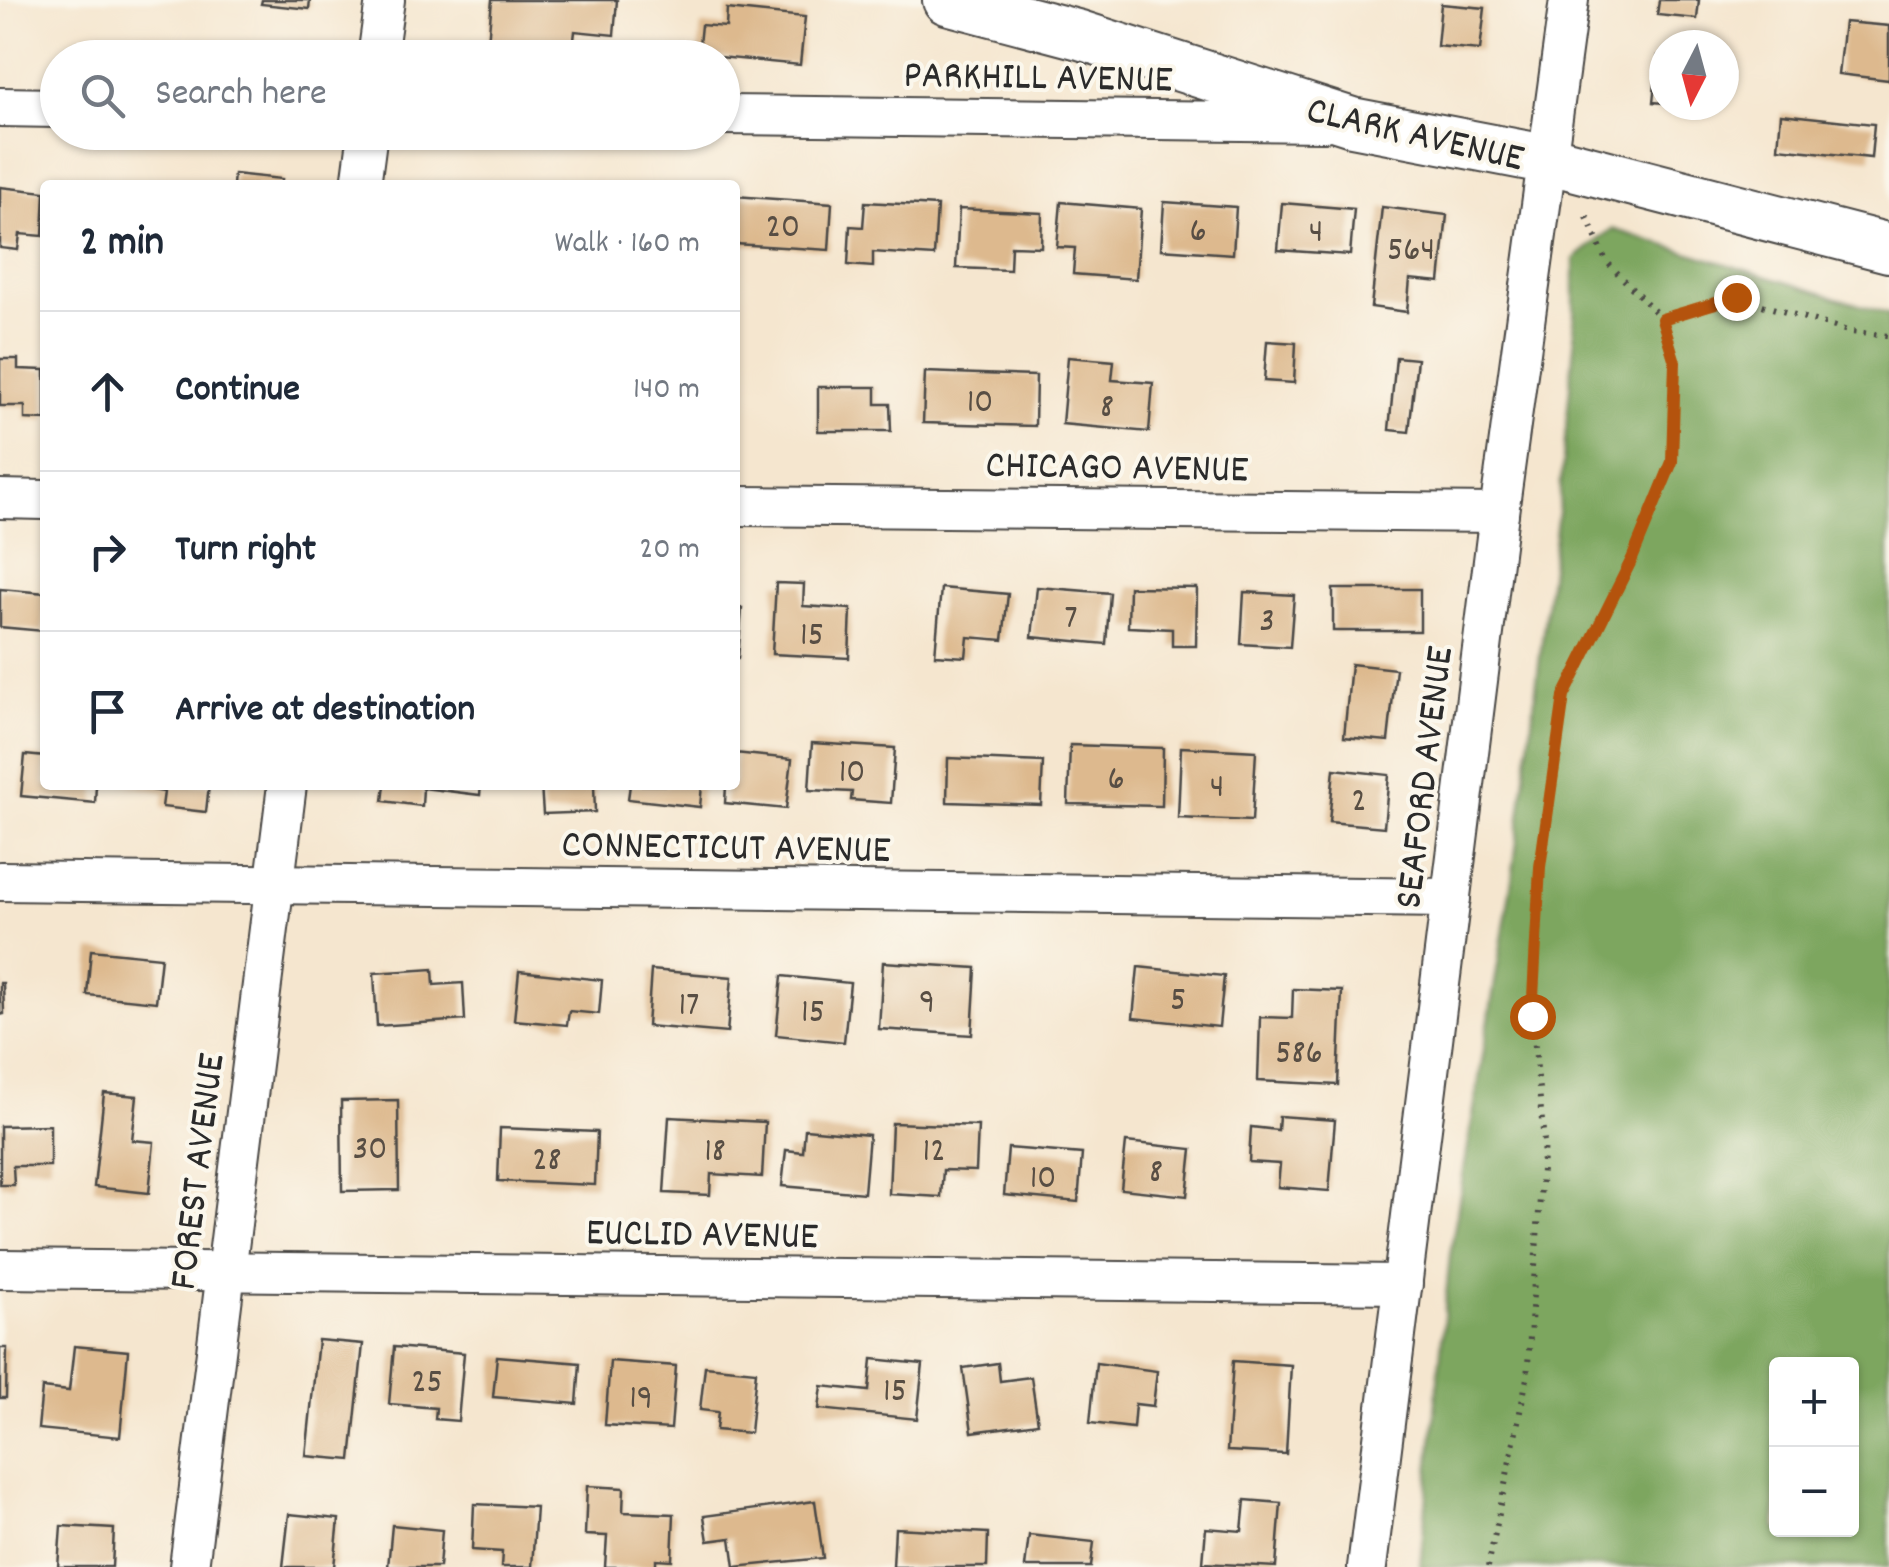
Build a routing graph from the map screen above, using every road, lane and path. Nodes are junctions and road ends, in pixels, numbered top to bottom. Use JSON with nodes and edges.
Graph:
{"nodes":[{"id":1,"x":385,"y":0,"type":"edge"},
{"id":2,"x":947,"y":0,"type":"edge"},
{"id":3,"x":1569,"y":0,"type":"edge"},
{"id":4,"x":379,"y":40,"type":"edge"},
{"id":5,"x":0,"y":107,"type":"edge"},
{"id":6,"x":40,"y":108,"type":"edge"},
{"id":7,"x":740,"y":115,"type":"edge"},
{"id":8,"x":1352,"y":122,"type":"junction"},
{"id":9,"x":366,"y":150,"type":"edge"},
{"id":10,"x":1550,"y":160,"type":"junction"},
{"id":11,"x":362,"y":180,"type":"edge"},
{"id":12,"x":1584,"y":209,"type":"dead end"},
{"id":13,"x":1889,"y":248,"type":"edge"},
{"id":14,"x":1662,"y":319,"type":"junction"},
{"id":15,"x":1889,"y":336,"type":"edge"},
{"id":16,"x":0,"y":499,"type":"edge"},
{"id":17,"x":40,"y":500,"type":"edge"},
{"id":18,"x":740,"y":506,"type":"edge"},
{"id":19,"x":1499,"y":512,"type":"junction"},
{"id":20,"x":286,"y":790,"type":"edge"},
{"id":21,"x":0,"y":880,"type":"edge"},
{"id":22,"x":274,"y":884,"type":"junction"},
{"id":23,"x":1451,"y":898,"type":"junction"},
{"id":24,"x":0,"y":1269,"type":"edge"},
{"id":25,"x":227,"y":1271,"type":"junction"},
{"id":26,"x":1403,"y":1284,"type":"junction"},
{"id":27,"x":189,"y":1567,"type":"edge"},
{"id":28,"x":1368,"y":1567,"type":"edge"},
{"id":29,"x":1488,"y":1567,"type":"edge"}],
"edges":[{"from":1,"to":4,"type":"street"},
{"from":2,"to":8,"type":"street","name":"CLARK AVENUE"},
{"from":3,"to":10,"type":"street","name":"SEAFORD AVENUE"},
{"from":5,"to":6,"type":"street"},
{"from":7,"to":8,"type":"street","name":"PARKHILL AVENUE"},
{"from":8,"to":10,"type":"street","name":"CLARK AVENUE"},
{"from":9,"to":11,"type":"street"},
{"from":10,"to":13,"type":"street","name":"CLARK AVENUE"},
{"from":10,"to":19,"type":"street","name":"SEAFORD AVENUE"},
{"from":12,"to":14,"type":"path"},
{"from":14,"to":15,"type":"path"},
{"from":14,"to":29,"type":"path"},
{"from":16,"to":17,"type":"street"},
{"from":18,"to":19,"type":"street","name":"CHICAGO AVENUE"},
{"from":19,"to":23,"type":"street","name":"SEAFORD AVENUE"},
{"from":20,"to":22,"type":"street","name":"FOREST AVENUE"},
{"from":21,"to":22,"type":"street","name":"CONNECTICUT AVENUE"},
{"from":22,"to":23,"type":"street","name":"CONNECTICUT AVENUE"},
{"from":22,"to":25,"type":"street","name":"FOREST AVENUE"},
{"from":23,"to":26,"type":"street","name":"SEAFORD AVENUE"},
{"from":24,"to":25,"type":"street","name":"EUCLID AVENUE"},
{"from":25,"to":26,"type":"street","name":"EUCLID AVENUE"},
{"from":25,"to":27,"type":"street","name":"FOREST AVENUE"},
{"from":26,"to":28,"type":"street","name":"SEAFORD AVENUE"}]}
